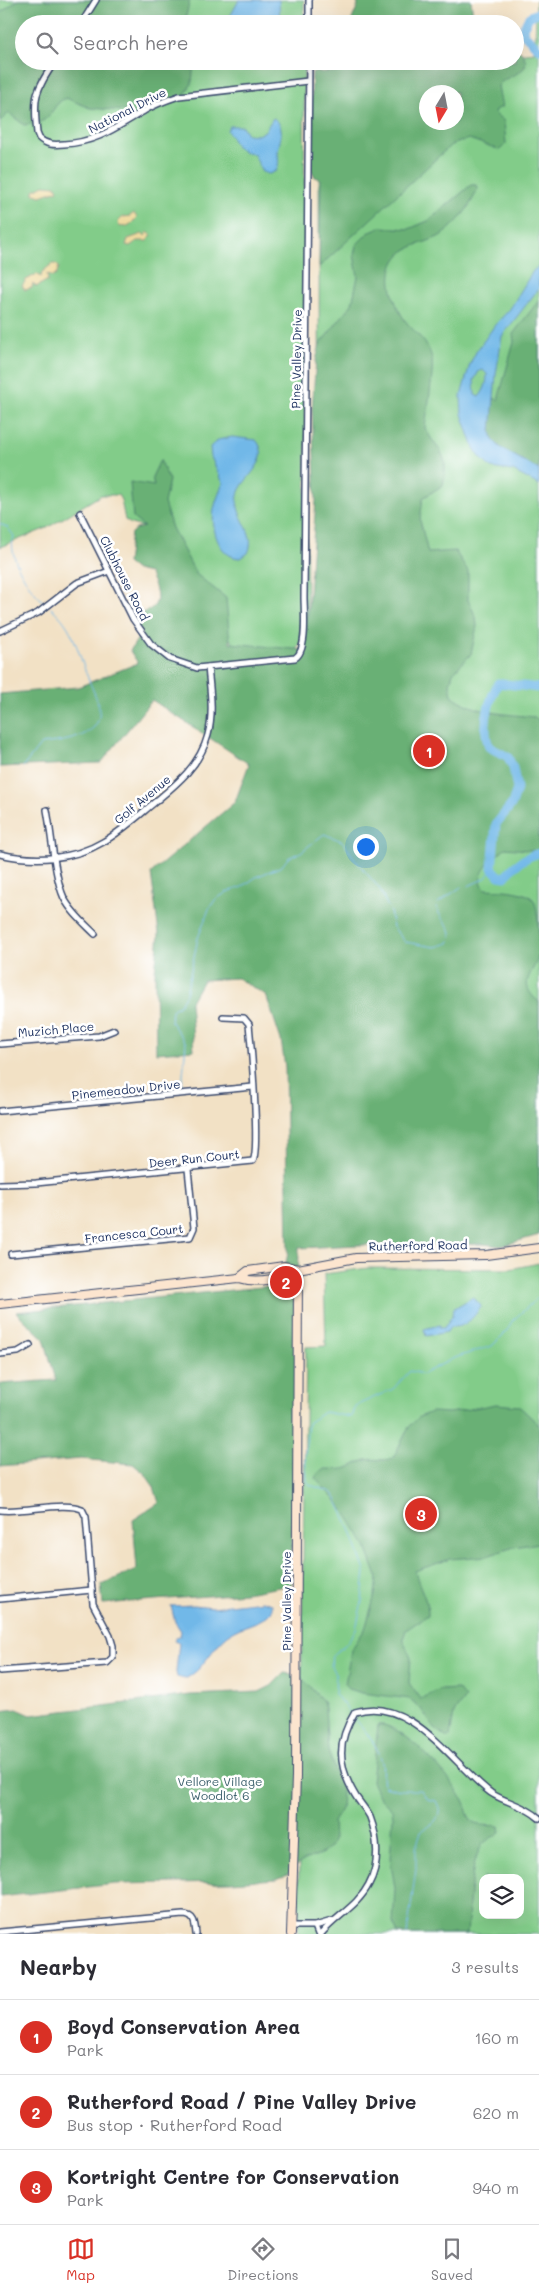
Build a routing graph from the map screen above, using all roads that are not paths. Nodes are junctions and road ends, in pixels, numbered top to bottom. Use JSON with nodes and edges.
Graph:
{"nodes":[{"id":1,"x":96,"y":0,"type":"edge"},
{"id":2,"x":309,"y":0,"type":"edge"},
{"id":3,"x":87,"y":15,"type":"edge"},
{"id":4,"x":309,"y":15,"type":"edge"},
{"id":5,"x":49,"y":70,"type":"edge"},
{"id":6,"x":309,"y":70,"type":"edge"},
{"id":7,"x":308,"y":81,"type":"junction"},
{"id":8,"x":80,"y":513,"type":"dead end"},
{"id":9,"x":109,"y":571,"type":"junction"},
{"id":10,"x":0,"y":631,"type":"edge"},
{"id":11,"x":300,"y":656,"type":"joint"},
{"id":12,"x":208,"y":667,"type":"junction"},
{"id":13,"x":47,"y":810,"type":"dead end"},
{"id":14,"x":0,"y":854,"type":"edge"},
{"id":15,"x":56,"y":858,"type":"junction"},
{"id":16,"x":95,"y":934,"type":"dead end"},
{"id":17,"x":223,"y":1017,"type":"dead end"},
{"id":18,"x":114,"y":1030,"type":"dead end"},
{"id":19,"x":0,"y":1044,"type":"edge"},
{"id":20,"x":253,"y":1087,"type":"junction"},
{"id":21,"x":0,"y":1111,"type":"edge"},
{"id":22,"x":188,"y":1169,"type":"junction"},
{"id":23,"x":0,"y":1184,"type":"edge"},
{"id":24,"x":539,"y":1248,"type":"edge"},
{"id":25,"x":11,"y":1254,"type":"dead end"},
{"id":26,"x":298,"y":1269,"type":"junction"},
{"id":27,"x":0,"y":1304,"type":"edge"},
{"id":28,"x":30,"y":1345,"type":"dead end"},
{"id":29,"x":0,"y":1354,"type":"edge"},
{"id":30,"x":0,"y":1510,"type":"edge"},
{"id":31,"x":92,"y":1590,"type":"junction"},
{"id":32,"x":0,"y":1599,"type":"edge"},
{"id":33,"x":0,"y":1671,"type":"edge"},
{"id":34,"x":539,"y":1818,"type":"edge"},
{"id":35,"x":332,"y":1921,"type":"junction"},
{"id":36,"x":315,"y":1926,"type":"junction"},
{"id":37,"x":291,"y":1930,"type":"edge"},
{"id":38,"x":0,"y":1932,"type":"edge"},
{"id":39,"x":196,"y":1934,"type":"edge"},
{"id":40,"x":319,"y":1934,"type":"edge"}],
"edges":[{"from":1,"to":3,"type":"street"},
{"from":2,"to":4,"type":"street"},
{"from":5,"to":7,"type":"street","name":"National Drive"},
{"from":6,"to":7,"type":"street","name":"Pine Valley Drive"},
{"from":7,"to":11,"type":"street","name":"Pine Valley Drive"},
{"from":8,"to":9,"type":"street","name":"Clubhouse Road"},
{"from":9,"to":10,"type":"street"},
{"from":9,"to":12,"type":"street","name":"Clubhouse Road"},
{"from":11,"to":12,"type":"street","name":"Clubhouse Road"},
{"from":12,"to":15,"type":"street","name":"Golf Avenue"},
{"from":13,"to":15,"type":"street"},
{"from":14,"to":15,"type":"street","name":"Golf Avenue"},
{"from":15,"to":16,"type":"street"},
{"from":17,"to":20,"type":"street","name":"Deer Run Court"},
{"from":18,"to":19,"type":"street","name":"Muzich Place"},
{"from":20,"to":21,"type":"street","name":"Pinemeadow Drive"},
{"from":20,"to":22,"type":"street","name":"Deer Run Court"},
{"from":22,"to":23,"type":"street","name":"Deer Run Court"},
{"from":22,"to":25,"type":"street","name":"Francesca Court"},
{"from":24,"to":26,"type":"street","name":"Rutherford Road"},
{"from":26,"to":27,"type":"street","name":"Rutherford Road"},
{"from":26,"to":37,"type":"street","name":"Pine Valley Drive"},
{"from":28,"to":29,"type":"street"},
{"from":30,"to":31,"type":"street"},
{"from":31,"to":32,"type":"street"},
{"from":31,"to":33,"type":"street"},
{"from":34,"to":35,"type":"street"},
{"from":35,"to":36,"type":"street"},
{"from":35,"to":40,"type":"street"},
{"from":36,"to":37,"type":"street"},
{"from":36,"to":40,"type":"street"},
{"from":38,"to":39,"type":"street"}]}
